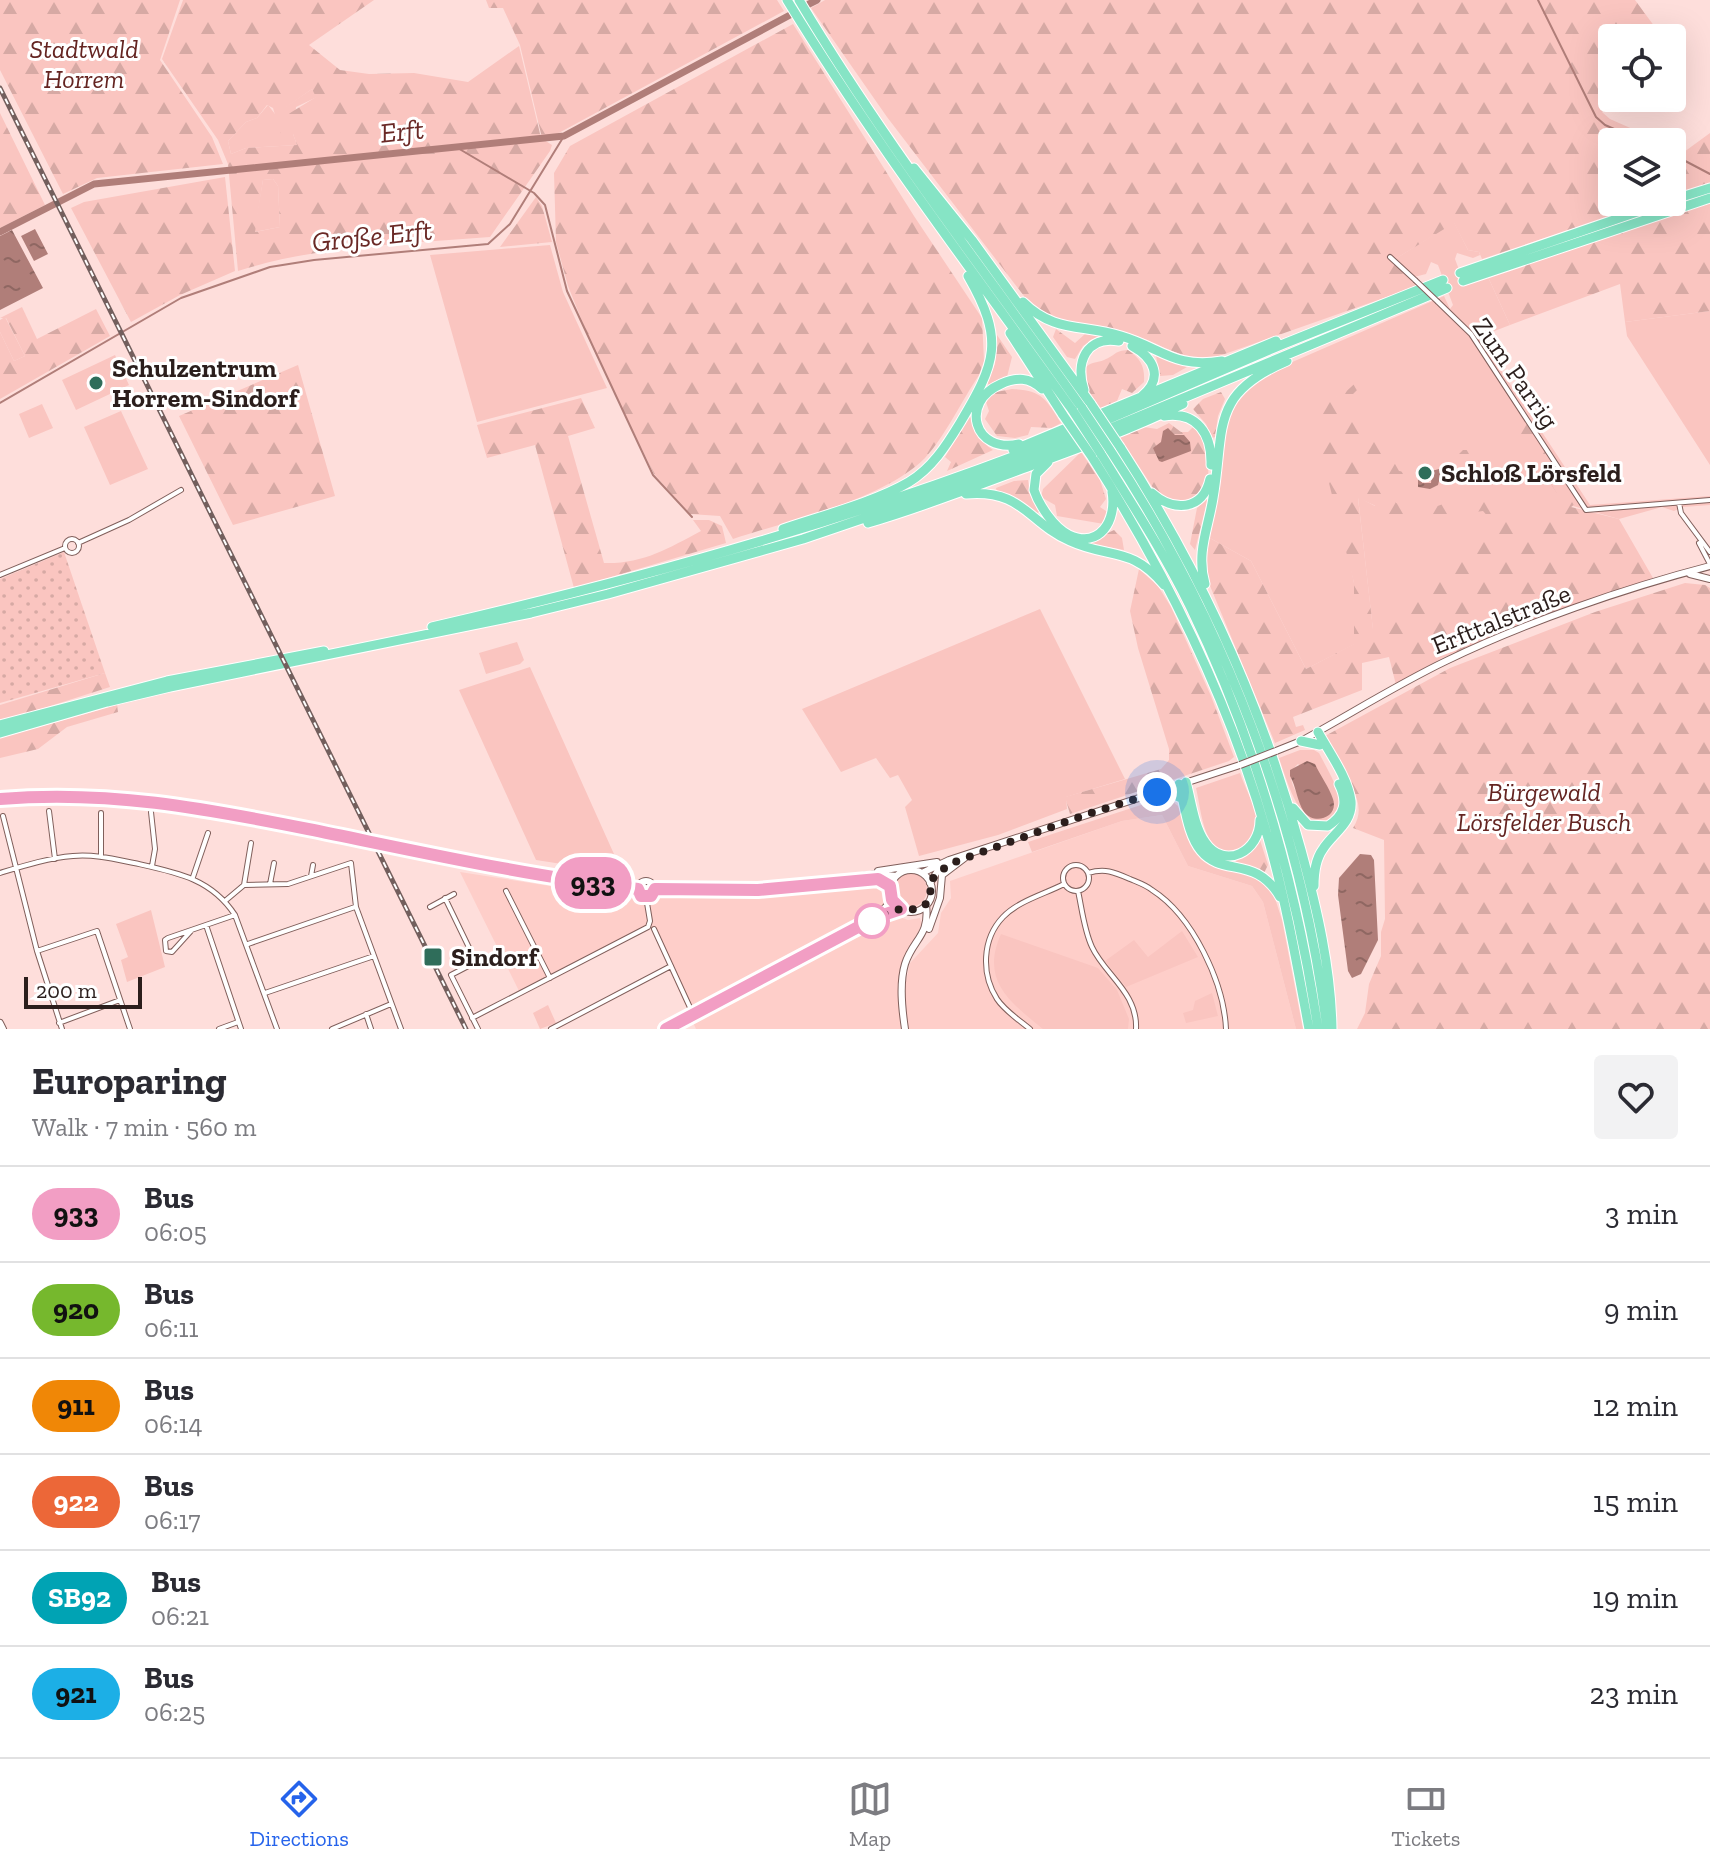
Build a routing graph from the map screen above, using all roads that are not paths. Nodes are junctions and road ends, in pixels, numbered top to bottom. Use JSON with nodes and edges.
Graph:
{"nodes":[{"id":1,"x":787,"y":0,"type":"edge"},
{"id":2,"x":799,"y":0,"type":"edge"},
{"id":3,"x":878,"y":125,"type":"junction"},
{"id":4,"x":1710,"y":188,"type":"edge"},
{"id":5,"x":1686,"y":196,"type":"edge"},
{"id":6,"x":1710,"y":198,"type":"edge"},
{"id":7,"x":1686,"y":206,"type":"edge"},
{"id":8,"x":1628,"y":216,"type":"edge"},
{"id":9,"x":1653,"y":216,"type":"edge"},
{"id":10,"x":952,"y":245,"type":"junction"},
{"id":11,"x":1390,"y":257,"type":"dead end"},
{"id":12,"x":960,"y":261,"type":"junction"},
{"id":13,"x":1005,"y":285,"type":"junction"},
{"id":14,"x":1428,"y":296,"type":"junction"},
{"id":15,"x":1375,"y":306,"type":"junction"},
{"id":16,"x":1233,"y":358,"type":"junction"},
{"id":17,"x":1229,"y":379,"type":"junction"},
{"id":18,"x":1051,"y":397,"type":"junction"},
{"id":19,"x":1136,"y":400,"type":"junction"},
{"id":20,"x":1079,"y":407,"type":"junction"},
{"id":21,"x":1153,"y":419,"type":"junction"},
{"id":22,"x":1030,"y":442,"type":"junction"},
{"id":23,"x":1106,"y":452,"type":"junction"},
{"id":24,"x":1058,"y":457,"type":"junction"},
{"id":25,"x":963,"y":474,"type":"junction"},
{"id":26,"x":1110,"y":485,"type":"junction"},
{"id":27,"x":1146,"y":487,"type":"junction"},
{"id":28,"x":181,"y":490,"type":"dead end"},
{"id":29,"x":950,"y":497,"type":"junction"},
{"id":30,"x":1710,"y":500,"type":"edge"},
{"id":31,"x":1679,"y":503,"type":"junction"},
{"id":32,"x":1695,"y":534,"type":"junction"},
{"id":33,"x":803,"y":539,"type":"junction"},
{"id":34,"x":78,"y":543,"type":"junction"},
{"id":35,"x":65,"y":548,"type":"junction"},
{"id":36,"x":1170,"y":549,"type":"junction"},
{"id":37,"x":1710,"y":552,"type":"edge"},
{"id":38,"x":699,"y":560,"type":"junction"},
{"id":39,"x":1710,"y":565,"type":"edge"},
{"id":40,"x":1686,"y":573,"type":"junction"},
{"id":41,"x":0,"y":575,"type":"edge"},
{"id":42,"x":1710,"y":579,"type":"edge"},
{"id":43,"x":1174,"y":598,"type":"junction"},
{"id":44,"x":1214,"y":611,"type":"junction"},
{"id":45,"x":0,"y":725,"type":"edge"},
{"id":46,"x":0,"y":733,"type":"edge"},
{"id":47,"x":1316,"y":733,"type":"junction"},
{"id":48,"x":1301,"y":741,"type":"junction"},
{"id":49,"x":1320,"y":745,"type":"junction"},
{"id":50,"x":1183,"y":783,"type":"junction"},
{"id":51,"x":1157,"y":792,"type":"junction"},
{"id":52,"x":1286,"y":794,"type":"junction"},
{"id":53,"x":0,"y":799,"type":"edge"},
{"id":54,"x":1183,"y":799,"type":"junction"},
{"id":55,"x":1258,"y":805,"type":"junction"},
{"id":56,"x":49,"y":811,"type":"dead end"},
{"id":57,"x":151,"y":812,"type":"dead end"},
{"id":58,"x":101,"y":813,"type":"dead end"},
{"id":59,"x":3,"y":816,"type":"dead end"},
{"id":60,"x":208,"y":833,"type":"dead end"},
{"id":61,"x":251,"y":843,"type":"dead end"},
{"id":62,"x":101,"y":857,"type":"junction"},
{"id":63,"x":966,"y":857,"type":"junction"},
{"id":64,"x":55,"y":859,"type":"junction"},
{"id":65,"x":949,"y":860,"type":"junction"},
{"id":66,"x":274,"y":863,"type":"dead end"},
{"id":67,"x":313,"y":865,"type":"dead end"},
{"id":68,"x":152,"y":866,"type":"junction"},
{"id":69,"x":14,"y":869,"type":"junction"},
{"id":70,"x":0,"y":873,"type":"edge"},
{"id":71,"x":922,"y":873,"type":"junction"},
{"id":72,"x":1088,"y":873,"type":"junction"},
{"id":73,"x":868,"y":875,"type":"junction"},
{"id":74,"x":311,"y":876,"type":"junction"},
{"id":75,"x":896,"y":876,"type":"junction"},
{"id":76,"x":193,"y":877,"type":"junction"},
{"id":77,"x":930,"y":883,"type":"junction"},
{"id":78,"x":270,"y":884,"type":"junction"},
{"id":79,"x":1064,"y":884,"type":"junction"},
{"id":80,"x":244,"y":885,"type":"junction"},
{"id":81,"x":805,"y":886,"type":"junction"},
{"id":82,"x":890,"y":886,"type":"junction"},
{"id":83,"x":638,"y":889,"type":"junction"},
{"id":84,"x":655,"y":889,"type":"junction"},
{"id":85,"x":506,"y":891,"type":"dead end"},
{"id":86,"x":1078,"y":891,"type":"junction"},
{"id":87,"x":454,"y":894,"type":"dead end"},
{"id":88,"x":646,"y":897,"type":"junction"},
{"id":89,"x":1314,"y":897,"type":"junction"},
{"id":90,"x":445,"y":898,"type":"junction"},
{"id":91,"x":892,"y":900,"type":"junction"},
{"id":92,"x":225,"y":901,"type":"junction"},
{"id":93,"x":926,"y":905,"type":"junction"},
{"id":94,"x":356,"y":907,"type":"junction"},
{"id":95,"x":430,"y":907,"type":"dead end"},
{"id":96,"x":1285,"y":907,"type":"junction"},
{"id":97,"x":901,"y":909,"type":"junction"},
{"id":98,"x":917,"y":910,"type":"junction"},
{"id":99,"x":235,"y":915,"type":"junction"},
{"id":100,"x":877,"y":917,"type":"junction"},
{"id":101,"x":206,"y":925,"type":"junction"},
{"id":102,"x":104,"y":929,"type":"dead end"},
{"id":103,"x":654,"y":929,"type":"dead end"},
{"id":104,"x":97,"y":931,"type":"junction"},
{"id":105,"x":191,"y":931,"type":"junction"},
{"id":106,"x":248,"y":944,"type":"junction"},
{"id":107,"x":916,"y":944,"type":"junction"},
{"id":108,"x":37,"y":951,"type":"junction"},
{"id":109,"x":374,"y":956,"type":"junction"},
{"id":110,"x":671,"y":966,"type":"junction"},
{"id":111,"x":550,"y":978,"type":"junction"},
{"id":112,"x":265,"y":993,"type":"junction"},
{"id":113,"x":120,"y":1000,"type":"junction"},
{"id":114,"x":391,"y":1004,"type":"junction"},
{"id":115,"x":366,"y":1014,"type":"junction"},
{"id":116,"x":694,"y":1014,"type":"junction"},
{"id":117,"x":472,"y":1018,"type":"junction"},
{"id":118,"x":238,"y":1022,"type":"junction"},
{"id":119,"x":0,"y":1023,"type":"edge"},
{"id":120,"x":59,"y":1023,"type":"junction"},
{"id":121,"x":3,"y":1029,"type":"edge"},
{"id":122,"x":62,"y":1029,"type":"edge"},
{"id":123,"x":130,"y":1029,"type":"edge"},
{"id":124,"x":219,"y":1029,"type":"edge"},
{"id":125,"x":241,"y":1029,"type":"edge"},
{"id":126,"x":277,"y":1029,"type":"edge"},
{"id":127,"x":332,"y":1029,"type":"edge"},
{"id":128,"x":371,"y":1029,"type":"edge"},
{"id":129,"x":401,"y":1029,"type":"edge"},
{"id":130,"x":478,"y":1029,"type":"edge"},
{"id":131,"x":553,"y":1029,"type":"edge"},
{"id":132,"x":666,"y":1029,"type":"edge"},
{"id":133,"x":905,"y":1029,"type":"edge"},
{"id":134,"x":1030,"y":1029,"type":"edge"},
{"id":135,"x":1136,"y":1029,"type":"edge"},
{"id":136,"x":1226,"y":1029,"type":"edge"},
{"id":137,"x":1309,"y":1029,"type":"edge"},
{"id":138,"x":1318,"y":1029,"type":"edge"},
{"id":139,"x":1330,"y":1029,"type":"edge"}],
"edges":[{"from":1,"to":10,"type":"highway"},
{"from":2,"to":3,"type":"highway"},
{"from":3,"to":13,"type":"highway"},
{"from":3,"to":20,"type":"highway"},
{"from":4,"to":5,"type":"highway"},
{"from":6,"to":7,"type":"highway"},
{"from":8,"to":9,"type":"highway"},
{"from":10,"to":12,"type":"highway"},
{"from":10,"to":20,"type":"highway"},
{"from":11,"to":31,"type":"street","name":"Zum Parrig","bridge":true},
{"from":12,"to":18,"type":"highway"},
{"from":12,"to":38,"type":"highway"},
{"from":13,"to":16,"type":"highway"},
{"from":13,"to":20,"type":"highway"},
{"from":14,"to":15,"type":"highway"},
{"from":14,"to":17,"type":"highway"},
{"from":14,"to":44,"type":"highway"},
{"from":15,"to":16,"type":"highway"},
{"from":15,"to":25,"type":"highway"},
{"from":16,"to":19,"type":"highway"},
{"from":17,"to":21,"type":"highway"},
{"from":17,"to":33,"type":"highway"},
{"from":18,"to":20,"type":"highway"},
{"from":18,"to":22,"type":"highway"},
{"from":19,"to":20,"type":"highway"},
{"from":19,"to":22,"type":"highway"},
{"from":20,"to":23,"type":"highway","bridge":true},
{"from":20,"to":23,"type":"highway","bridge":true},
{"from":21,"to":24,"type":"highway"},
{"from":21,"to":27,"type":"highway"},
{"from":22,"to":25,"type":"highway"},
{"from":23,"to":26,"type":"highway"},
{"from":23,"to":27,"type":"highway"},
{"from":23,"to":36,"type":"highway"},
{"from":23,"to":138,"type":"highway"},
{"from":24,"to":26,"type":"highway"},
{"from":24,"to":29,"type":"highway"},
{"from":25,"to":38,"type":"highway"},
{"from":26,"to":43,"type":"highway"},
{"from":27,"to":44,"type":"highway"},
{"from":28,"to":34,"type":"street"},
{"from":29,"to":33,"type":"highway"},
{"from":29,"to":43,"type":"highway"},
{"from":30,"to":31,"type":"street"},
{"from":31,"to":32,"type":"street"},
{"from":32,"to":37,"type":"street"},
{"from":32,"to":39,"type":"street"},
{"from":33,"to":46,"type":"highway"},
{"from":34,"to":35,"type":"street"},
{"from":34,"to":35,"type":"street"},
{"from":35,"to":41,"type":"street"},
{"from":36,"to":44,"type":"highway"},
{"from":36,"to":139,"type":"highway"},
{"from":38,"to":45,"type":"highway"},
{"from":39,"to":40,"type":"main road","name":"Erfttalstraße"},
{"from":40,"to":42,"type":"main road"},
{"from":40,"to":47,"type":"main road","name":"Erfttalstraße"},
{"from":43,"to":55,"type":"highway"},
{"from":44,"to":52,"type":"highway"},
{"from":47,"to":48,"type":"main road","name":"Erfttalstraße"},
{"from":47,"to":49,"type":"highway"},
{"from":47,"to":89,"type":"highway"},
{"from":48,"to":49,"type":"highway"},
{"from":48,"to":50,"type":"main road","name":"Erfttalstraße","bridge":true},
{"from":49,"to":52,"type":"highway"},
{"from":50,"to":51,"type":"main road","name":"Erfttalstraße"},
{"from":50,"to":54,"type":"highway"},
{"from":50,"to":55,"type":"highway"},
{"from":51,"to":54,"type":"highway"},
{"from":51,"to":63,"type":"main road","name":"Erfttalstraße"},
{"from":52,"to":89,"type":"highway"},
{"from":53,"to":83,"type":"main road"},
{"from":54,"to":96,"type":"highway"},
{"from":55,"to":96,"type":"highway"},
{"from":56,"to":64,"type":"street"},
{"from":57,"to":68,"type":"street"},
{"from":58,"to":62,"type":"street"},
{"from":59,"to":69,"type":"street"},
{"from":60,"to":76,"type":"street"},
{"from":61,"to":80,"type":"street"},
{"from":62,"to":64,"type":"street"},
{"from":62,"to":68,"type":"street"},
{"from":63,"to":65,"type":"main road"},
{"from":63,"to":77,"type":"main road"},
{"from":63,"to":107,"type":"main road"},
{"from":64,"to":69,"type":"street"},
{"from":65,"to":71,"type":"main road"},
{"from":65,"to":73,"type":"main road"},
{"from":66,"to":78,"type":"street"},
{"from":67,"to":74,"type":"street"},
{"from":68,"to":76,"type":"street"},
{"from":69,"to":70,"type":"street"},
{"from":69,"to":108,"type":"street"},
{"from":71,"to":75,"type":"main road"},
{"from":71,"to":77,"type":"main road"},
{"from":72,"to":79,"type":"street"},
{"from":72,"to":86,"type":"street"},
{"from":72,"to":136,"type":"street"},
{"from":73,"to":75,"type":"main road"},
{"from":73,"to":81,"type":"main road"},
{"from":74,"to":78,"type":"street"},
{"from":74,"to":94,"type":"street"},
{"from":75,"to":82,"type":"main road"},
{"from":76,"to":92,"type":"street"},
{"from":77,"to":93,"type":"main road"},
{"from":78,"to":80,"type":"street"},
{"from":79,"to":86,"type":"street"},
{"from":79,"to":134,"type":"street"},
{"from":80,"to":92,"type":"street"},
{"from":81,"to":82,"type":"main road"},
{"from":81,"to":84,"type":"main road"},
{"from":82,"to":91,"type":"main road"},
{"from":83,"to":84,"type":"main road"},
{"from":83,"to":88,"type":"main road"},
{"from":84,"to":88,"type":"main road"},
{"from":85,"to":111,"type":"street"},
{"from":86,"to":135,"type":"street"},
{"from":87,"to":90,"type":"street"},
{"from":88,"to":111,"type":"street"},
{"from":89,"to":139,"type":"highway"},
{"from":90,"to":95,"type":"street"},
{"from":90,"to":117,"type":"street"},
{"from":91,"to":97,"type":"main road"},
{"from":91,"to":100,"type":"main road"},
{"from":92,"to":99,"type":"street"},
{"from":93,"to":98,"type":"main road"},
{"from":93,"to":107,"type":"main road"},
{"from":94,"to":106,"type":"street"},
{"from":94,"to":109,"type":"street"},
{"from":96,"to":137,"type":"highway"},
{"from":97,"to":98,"type":"main road"},
{"from":97,"to":100,"type":"main road"},
{"from":98,"to":107,"type":"main road"},
{"from":99,"to":101,"type":"street"},
{"from":99,"to":106,"type":"street"},
{"from":100,"to":116,"type":"main road"},
{"from":101,"to":105,"type":"street"},
{"from":101,"to":118,"type":"street"},
{"from":102,"to":104,"type":"street"},
{"from":103,"to":110,"type":"street"},
{"from":104,"to":108,"type":"street"},
{"from":104,"to":113,"type":"street"},
{"from":105,"to":105,"type":"street"},
{"from":106,"to":112,"type":"street"},
{"from":107,"to":133,"type":"main road"},
{"from":108,"to":120,"type":"street"},
{"from":109,"to":112,"type":"street"},
{"from":109,"to":114,"type":"street"},
{"from":110,"to":116,"type":"street"},
{"from":110,"to":131,"type":"street"},
{"from":111,"to":117,"type":"street"},
{"from":112,"to":126,"type":"street"},
{"from":113,"to":120,"type":"street"},
{"from":113,"to":123,"type":"street"},
{"from":114,"to":115,"type":"street"},
{"from":114,"to":129,"type":"street"},
{"from":115,"to":127,"type":"street"},
{"from":115,"to":128,"type":"street"},
{"from":116,"to":132,"type":"main road"},
{"from":117,"to":130,"type":"street"},
{"from":118,"to":124,"type":"street"},
{"from":118,"to":125,"type":"street"},
{"from":119,"to":121,"type":"main road"},
{"from":120,"to":122,"type":"street"}]}
